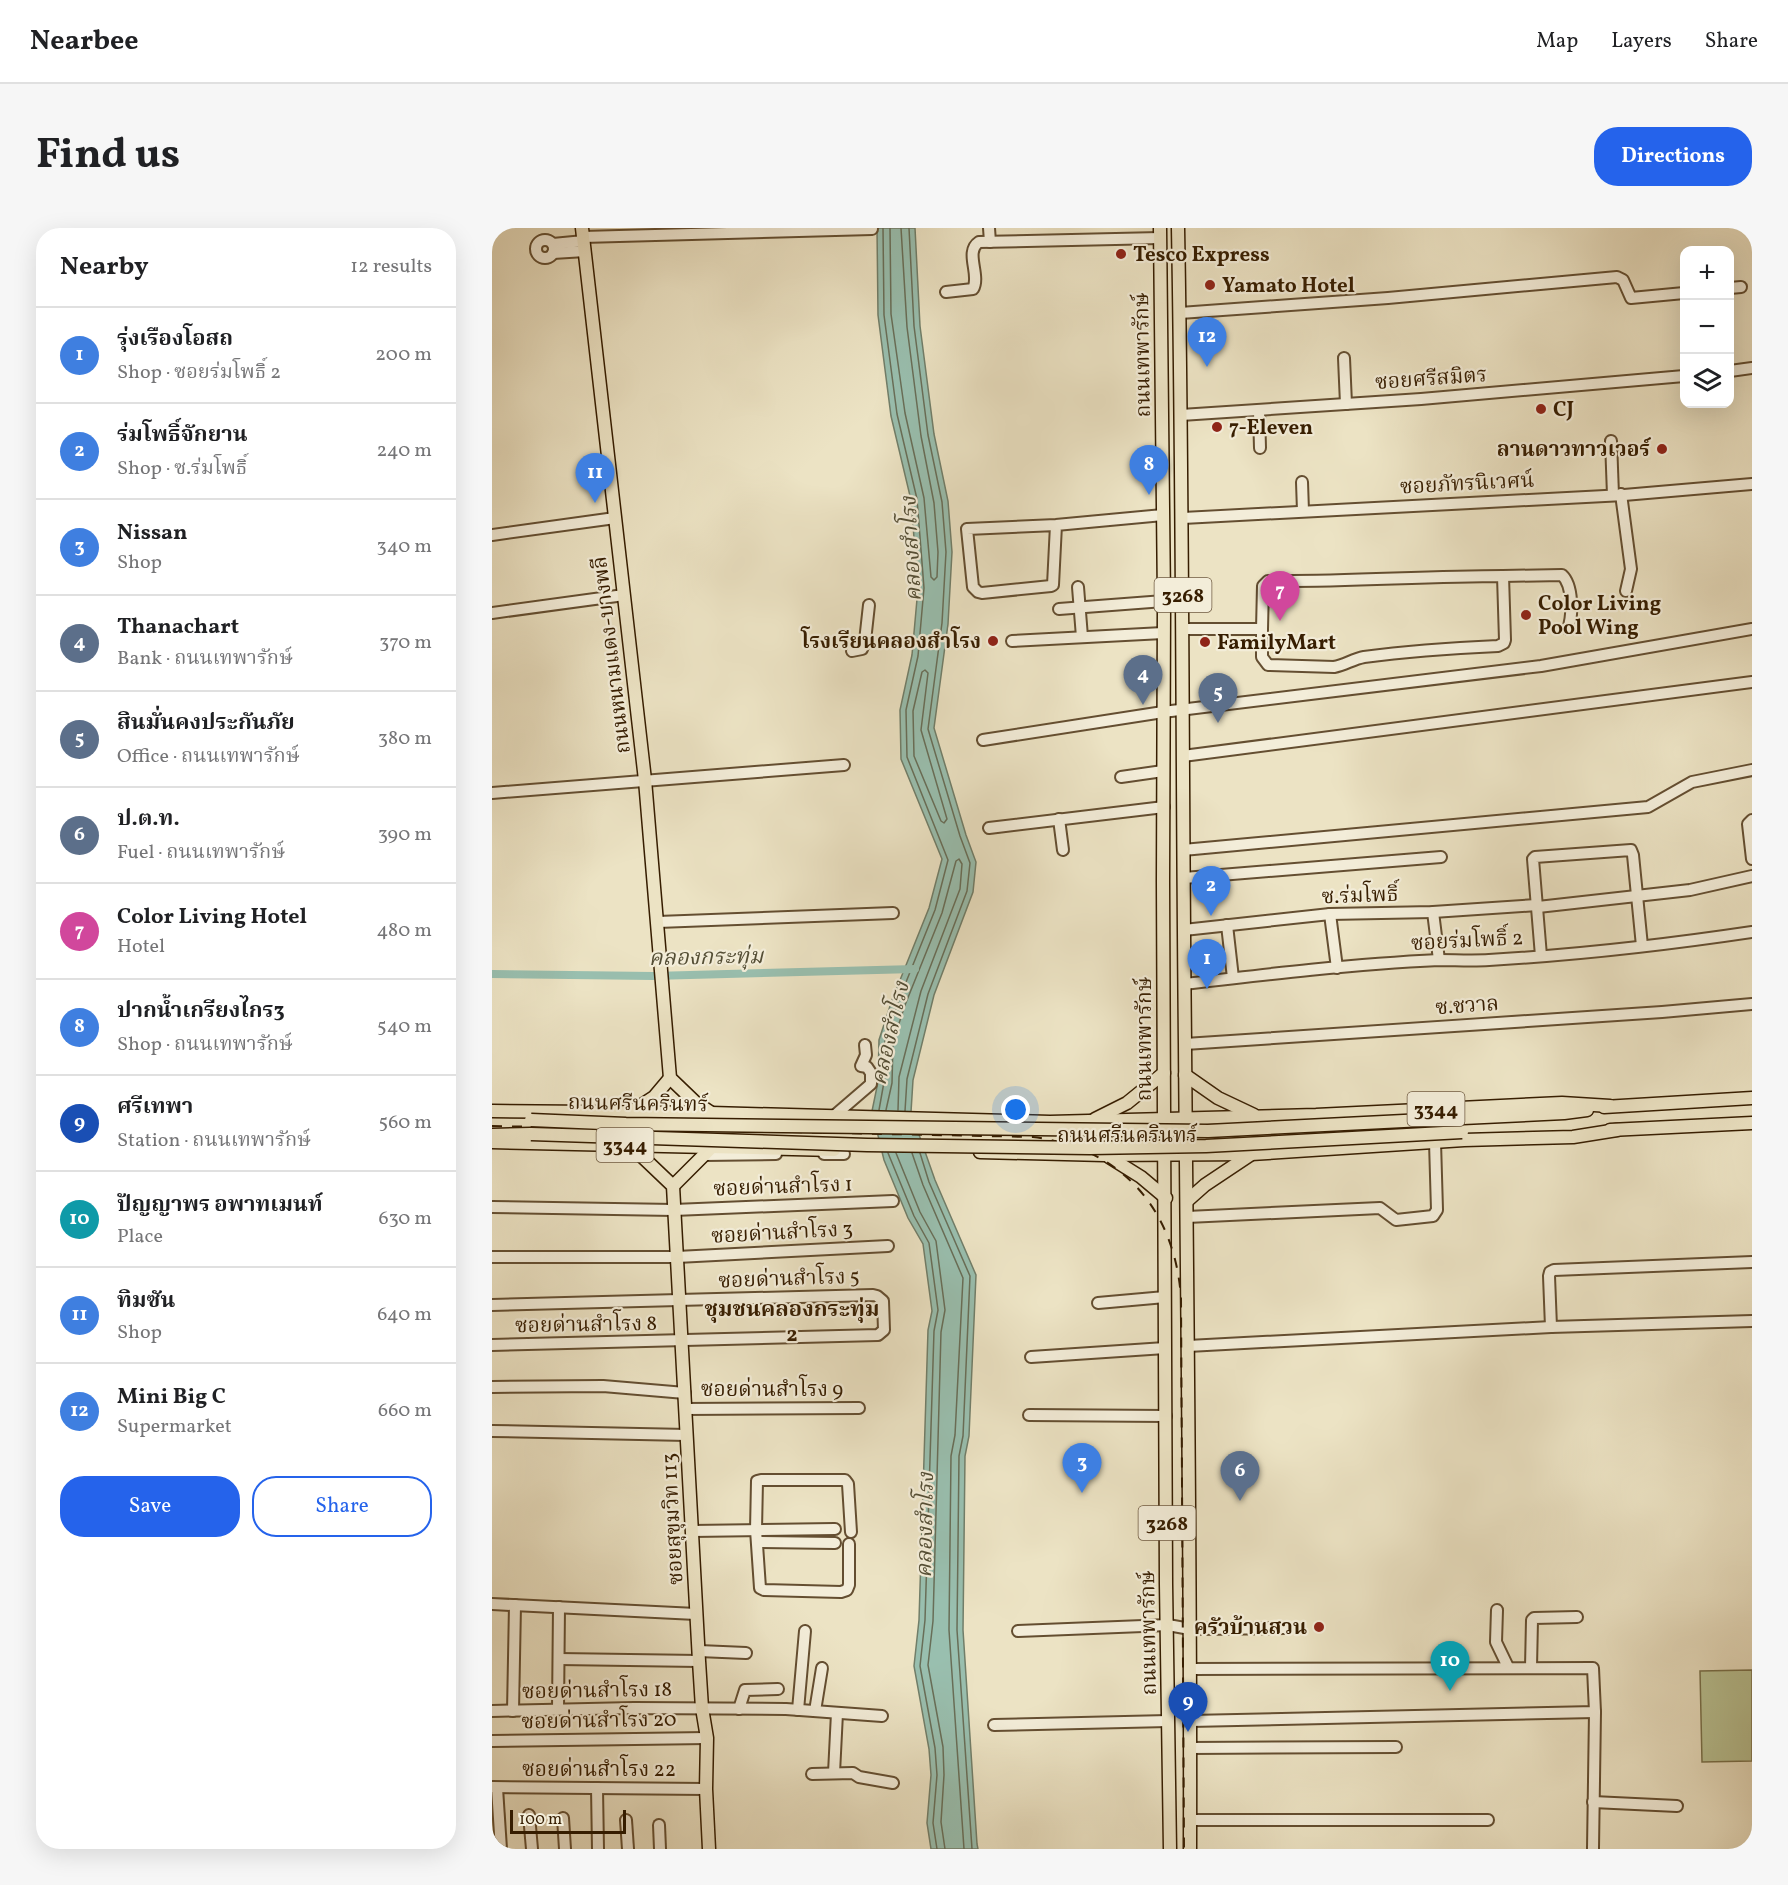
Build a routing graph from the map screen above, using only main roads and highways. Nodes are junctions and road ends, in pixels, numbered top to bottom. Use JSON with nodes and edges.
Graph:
{"nodes":[{"id":1,"x":1178,"y":228,"type":"edge"},
{"id":2,"x":1160,"y":233,"type":"edge"},
{"id":3,"x":583,"y":239,"type":"edge"},
{"id":4,"x":1164,"y":1073,"type":"junction"},
{"id":5,"x":1185,"y":1075,"type":"junction"},
{"id":6,"x":670,"y":1078,"type":"junction"},
{"id":7,"x":1752,"y":1098,"type":"edge"},
{"id":8,"x":1610,"y":1106,"type":"junction"},
{"id":9,"x":706,"y":1110,"type":"junction"},
{"id":10,"x":492,"y":1111,"type":"edge"},
{"id":11,"x":630,"y":1113,"type":"junction"},
{"id":12,"x":1316,"y":1115,"type":"junction"},
{"id":13,"x":1261,"y":1117,"type":"junction"},
{"id":14,"x":492,"y":1119,"type":"edge"},
{"id":15,"x":1164,"y":1120,"type":"junction"},
{"id":16,"x":1185,"y":1120,"type":"junction"},
{"id":17,"x":1050,"y":1122,"type":"junction"},
{"id":18,"x":1088,"y":1122,"type":"junction"},
{"id":19,"x":1752,"y":1123,"type":"edge"},
{"id":20,"x":1617,"y":1130,"type":"junction"},
{"id":21,"x":1304,"y":1134,"type":"junction"},
{"id":22,"x":492,"y":1135,"type":"edge"},
{"id":23,"x":1186,"y":1138,"type":"junction"},
{"id":24,"x":1164,"y":1139,"type":"junction"},
{"id":25,"x":1066,"y":1140,"type":"junction"},
{"id":26,"x":492,"y":1142,"type":"edge"},
{"id":27,"x":630,"y":1145,"type":"junction"},
{"id":28,"x":1319,"y":1150,"type":"junction"},
{"id":29,"x":707,"y":1152,"type":"junction"},
{"id":30,"x":1049,"y":1154,"type":"junction"},
{"id":31,"x":1251,"y":1154,"type":"junction"},
{"id":32,"x":1104,"y":1155,"type":"junction"},
{"id":33,"x":1164,"y":1155,"type":"junction"},
{"id":34,"x":1186,"y":1155,"type":"junction"},
{"id":35,"x":673,"y":1186,"type":"junction"},
{"id":36,"x":1166,"y":1198,"type":"junction"},
{"id":37,"x":1187,"y":1201,"type":"junction"},
{"id":38,"x":709,"y":1849,"type":"edge"},
{"id":39,"x":1170,"y":1849,"type":"edge"},
{"id":40,"x":1190,"y":1849,"type":"edge"}],
"edges":[{"from":1,"to":5,"type":"main road","name":"ถนนเทพารักษ์","number":"3268"},
{"from":2,"to":4,"type":"main road","name":"ถนนเทพารักษ์","number":"3268"},
{"from":3,"to":6,"type":"main road","name":"ถนนหนามแดง-บางพลี"},
{"from":4,"to":15,"type":"main road","name":"ถนนเทพารักษ์","number":"3268"},
{"from":4,"to":18,"type":"main road"},
{"from":5,"to":13,"type":"main road"},
{"from":5,"to":16,"type":"main road","name":"ถนนเทพารักษ์","number":"3268"},
{"from":6,"to":9,"type":"main road"},
{"from":6,"to":11,"type":"main road"},
{"from":7,"to":8,"type":"main road","name":"ถนนศรีนครินทร์","number":"3344"},
{"from":8,"to":12,"type":"main road","name":"ถนนศรีนครินทร์","number":"3344"},
{"from":8,"to":14,"type":"main road","name":"ถนนศรีนครินทร์","number":"3344","bridge":true},
{"from":9,"to":11,"type":"main road","name":"ถนนศรีนครินทร์","number":"3344"},
{"from":9,"to":17,"type":"main road","name":"ถนนศรีนครินทร์","number":"3344"},
{"from":10,"to":11,"type":"main road","name":"ถนนศรีนครินทร์","number":"3344"},
{"from":12,"to":13,"type":"main road","name":"ถนนศรีนครินทร์","number":"3344"},
{"from":12,"to":21,"type":"main road"},
{"from":13,"to":16,"type":"main road","name":"ถนนศรีนครินทร์","number":"3344"},
{"from":15,"to":16,"type":"main road","name":"ถนนศรีนครินทร์","number":"3344"},
{"from":15,"to":18,"type":"main road","name":"ถนนศรีนครินทร์","number":"3344"},
{"from":15,"to":24,"type":"main road","name":"ถนนเทพารักษ์","number":"3268"},
{"from":16,"to":23,"type":"main road","name":"ถนนเทพารักษ์","number":"3268"},
{"from":17,"to":18,"type":"main road","name":"ถนนศรีนครินทร์","number":"3344"},
{"from":17,"to":25,"type":"main road"},
{"from":19,"to":20,"type":"main road","name":"ถนนศรีนครินทร์","number":"3344"},
{"from":20,"to":22,"type":"main road","name":"ถนนศรีนครินทร์","number":"3344","bridge":true},
{"from":20,"to":28,"type":"main road","name":"ถนนศรีนครินทร์","number":"3344"},
{"from":21,"to":23,"type":"main road"},
{"from":21,"to":28,"type":"main road"},
{"from":23,"to":24,"type":"main road"},
{"from":23,"to":34,"type":"main road","name":"ถนนเทพารักษ์","number":"3268"},
{"from":24,"to":25,"type":"main road"},
{"from":24,"to":33,"type":"main road","name":"ถนนเทพารักษ์","number":"3268"},
{"from":25,"to":30,"type":"main road"},
{"from":26,"to":27,"type":"main road","name":"ถนนศรีนครินทร์","number":"3344"},
{"from":27,"to":29,"type":"main road","name":"ถนนศรีนครินทร์","number":"3344"},
{"from":27,"to":35,"type":"main road"},
{"from":28,"to":31,"type":"main road","name":"ถนนศรีนครินทร์","number":"3344"},
{"from":29,"to":30,"type":"main road","name":"ถนนศรีนครินทร์","number":"3344"},
{"from":29,"to":35,"type":"main road"},
{"from":30,"to":32,"type":"main road","name":"ถนนศรีนครินทร์","number":"3344"},
{"from":31,"to":34,"type":"main road","name":"ถนนศรีนครินทร์","number":"3344"},
{"from":31,"to":37,"type":"main road"},
{"from":32,"to":33,"type":"main road","name":"ถนนศรีนครินทร์","number":"3344"},
{"from":32,"to":36,"type":"main road"},
{"from":33,"to":34,"type":"main road","name":"ถนนศรีนครินทร์","number":"3344"},
{"from":33,"to":36,"type":"main road","name":"ถนนเทพารักษ์","number":"3268"},
{"from":34,"to":37,"type":"main road","name":"ถนนเทพารักษ์","number":"3268"},
{"from":35,"to":38,"type":"main road","name":"ซอยสุขุมวิท 113"},
{"from":36,"to":39,"type":"main road","name":"ถนนเทพารักษ์","number":"3268"},
{"from":37,"to":40,"type":"main road","name":"ถนนเทพารักษ์","number":"3268"}]}
